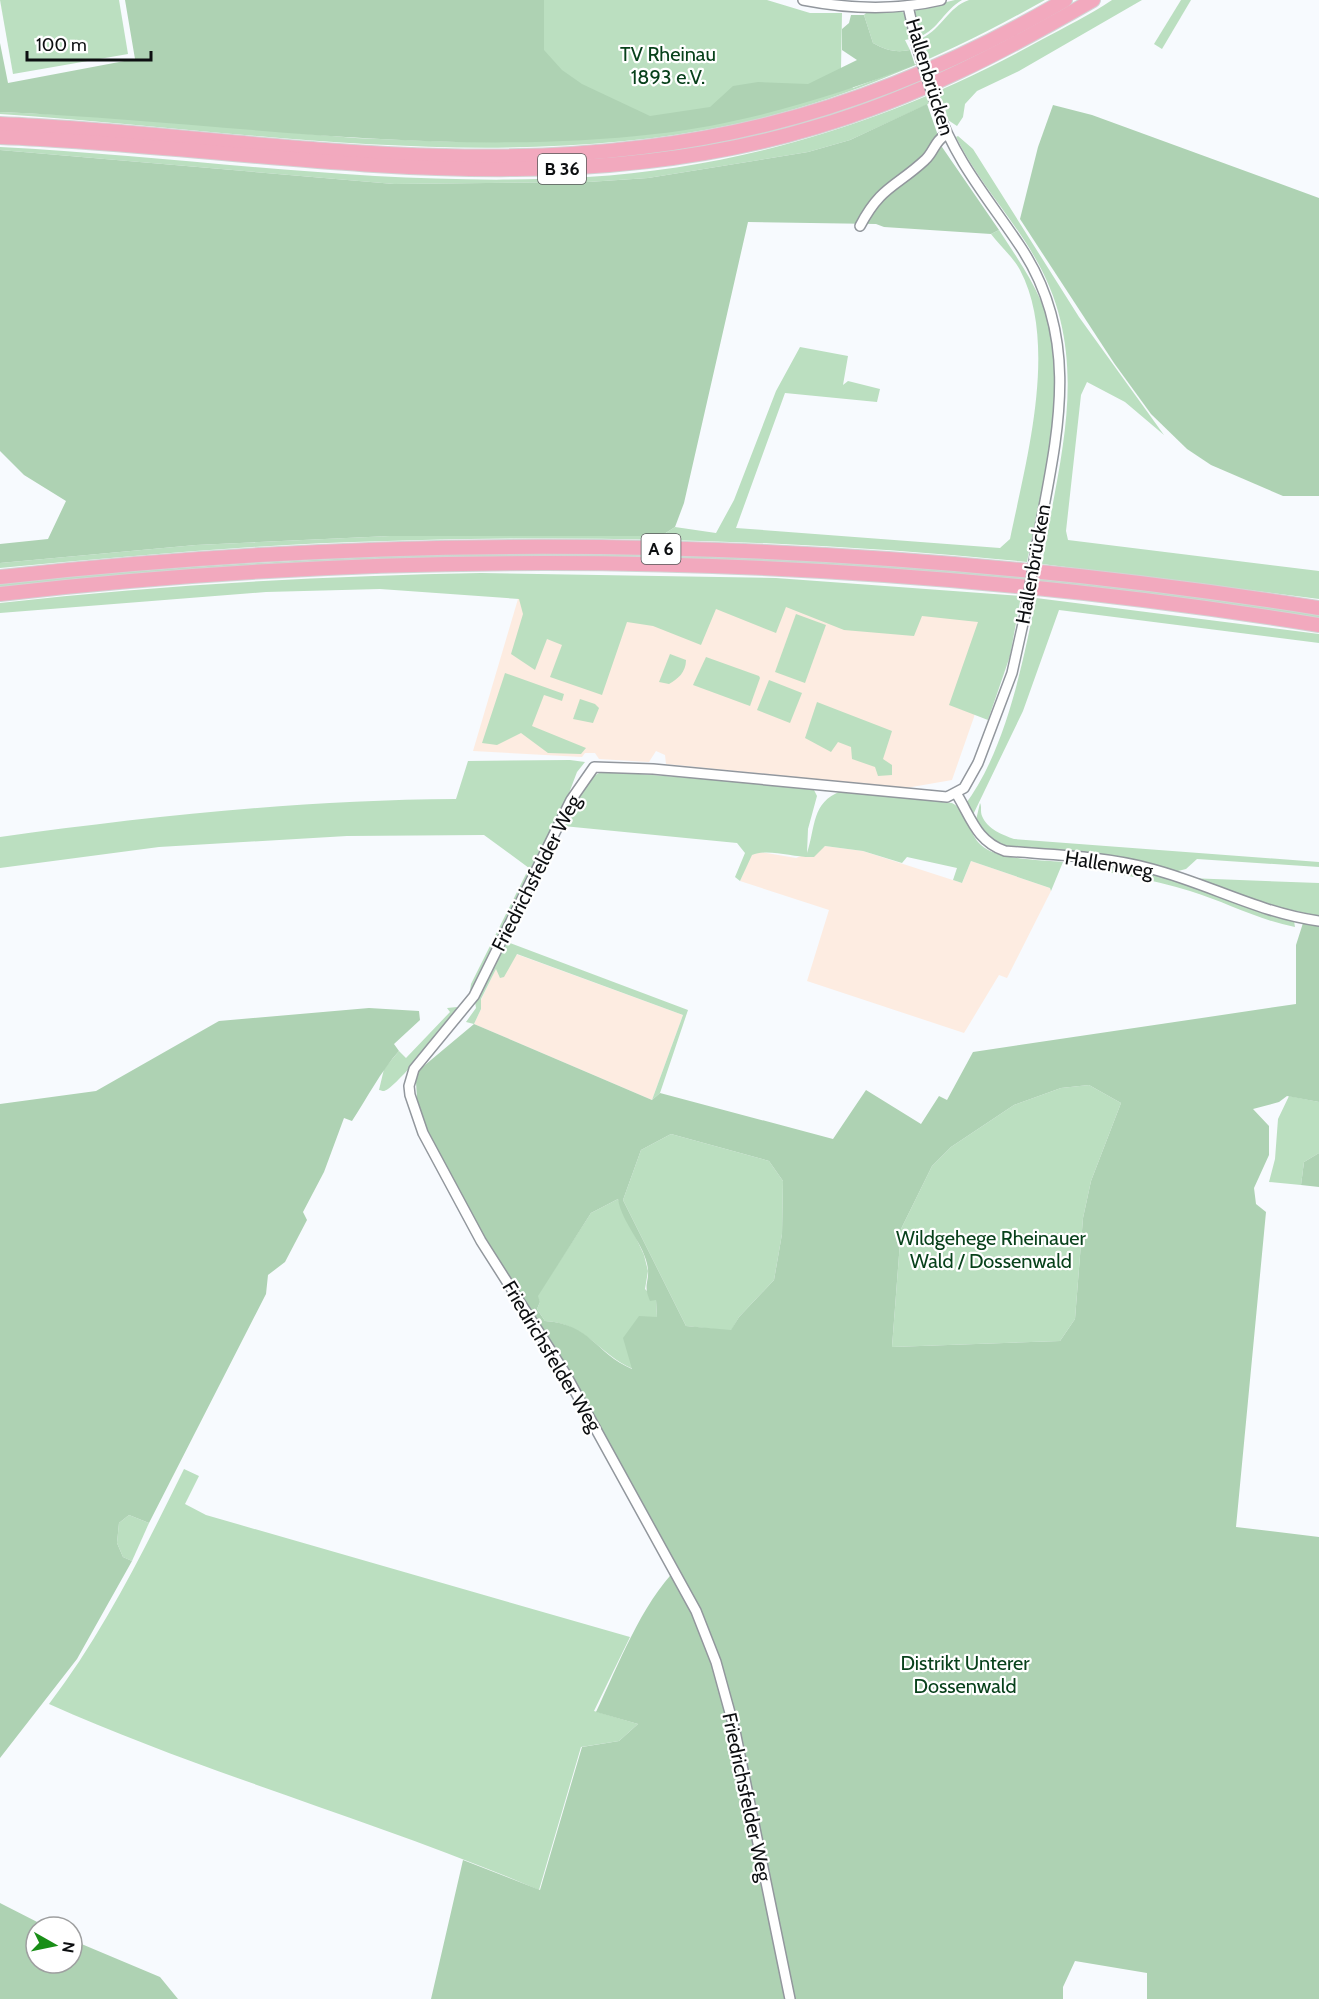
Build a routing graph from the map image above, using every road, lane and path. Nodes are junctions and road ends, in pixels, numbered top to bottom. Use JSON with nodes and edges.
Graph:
{"nodes":[{"id":1,"x":803,"y":0,"type":"edge"},
{"id":2,"x":941,"y":0,"type":"edge"},
{"id":3,"x":1065,"y":0,"type":"edge"},
{"id":4,"x":1093,"y":0,"type":"edge"},
{"id":5,"x":909,"y":6,"type":"junction"},
{"id":6,"x":0,"y":124,"type":"edge"},
{"id":7,"x":946,"y":135,"type":"junction"},
{"id":8,"x":0,"y":137,"type":"edge"},
{"id":9,"x":860,"y":226,"type":"dead end"},
{"id":10,"x":0,"y":577,"type":"edge"},
{"id":11,"x":0,"y":594,"type":"edge"},
{"id":12,"x":1319,"y":608,"type":"edge"},
{"id":13,"x":1319,"y":625,"type":"edge"},
{"id":14,"x":956,"y":793,"type":"junction"},
{"id":15,"x":1319,"y":921,"type":"edge"},
{"id":16,"x":790,"y":1999,"type":"edge"}],
"edges":[{"from":1,"to":5,"type":"street"},
{"from":2,"to":5,"type":"street"},
{"from":3,"to":6,"type":"highway","number":"B 36"},
{"from":4,"to":8,"type":"highway","number":"B 36"},
{"from":5,"to":7,"type":"street","name":"Hallenbrücken","bridge":true},
{"from":7,"to":9,"type":"street"},
{"from":7,"to":14,"type":"street","name":"Hallenbrücken","bridge":true},
{"from":10,"to":12,"type":"highway","number":"A 6"},
{"from":11,"to":13,"type":"highway","number":"A 6"},
{"from":14,"to":15,"type":"street","name":"Hallenweg"},
{"from":14,"to":16,"type":"street","name":"Friedrichsfelder Weg"}]}
